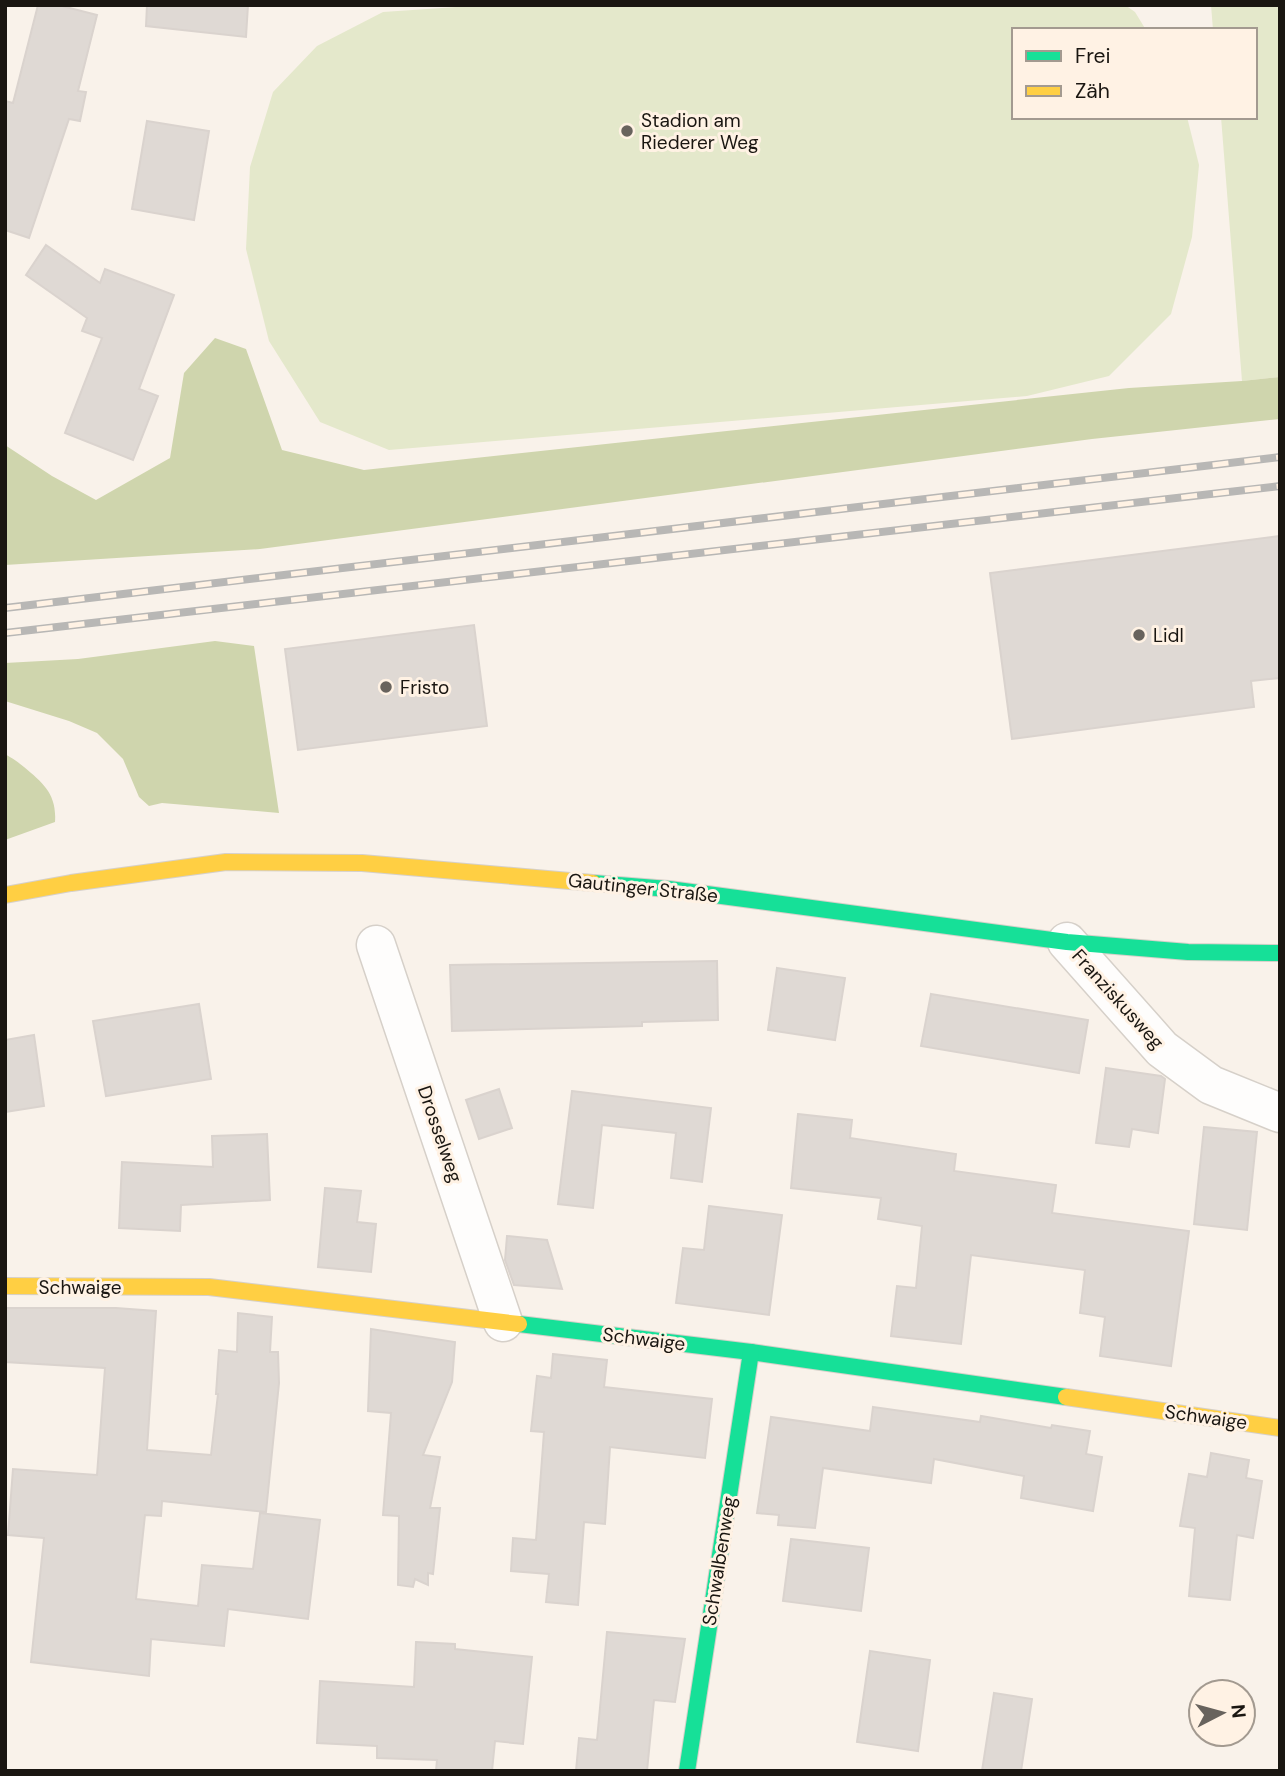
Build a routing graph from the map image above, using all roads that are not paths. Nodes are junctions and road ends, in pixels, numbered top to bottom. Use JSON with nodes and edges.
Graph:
{"nodes":[{"id":1,"x":5,"y":895,"type":"edge"},
{"id":2,"x":1067,"y":943,"type":"junction"},
{"id":3,"x":376,"y":945,"type":"dead end"},
{"id":4,"x":1280,"y":953,"type":"edge"},
{"id":5,"x":1280,"y":1113,"type":"edge"},
{"id":6,"x":5,"y":1286,"type":"edge"},
{"id":7,"x":503,"y":1322,"type":"junction"},
{"id":8,"x":751,"y":1352,"type":"junction"},
{"id":9,"x":1280,"y":1428,"type":"edge"},
{"id":10,"x":687,"y":1771,"type":"edge"}],
"edges":[{"from":1,"to":2,"type":"street","name":"Gautinger Straße"},
{"from":2,"to":4,"type":"street","name":"Gautinger Straße"},
{"from":2,"to":5,"type":"street","name":"Franziskusweg"},
{"from":3,"to":7,"type":"street","name":"Drosselweg"},
{"from":6,"to":7,"type":"street","name":"Schwaige"},
{"from":7,"to":8,"type":"street","name":"Schwaige"},
{"from":8,"to":9,"type":"street","name":"Schwaige"},
{"from":8,"to":10,"type":"street","name":"Schwalbenweg"}]}
